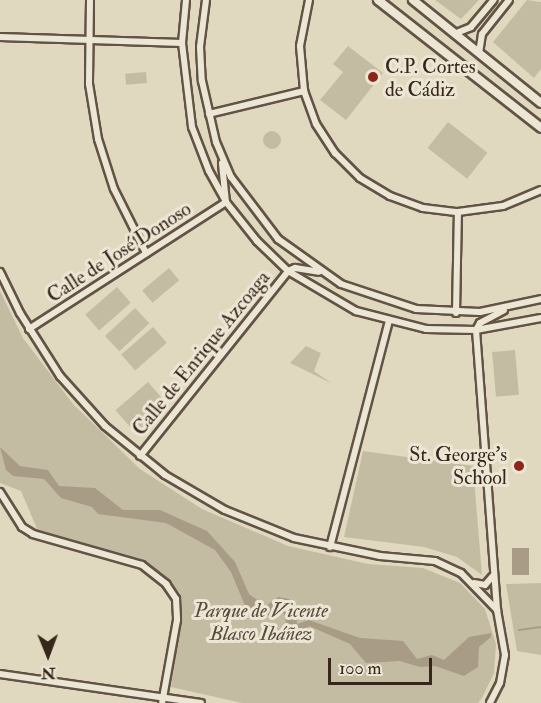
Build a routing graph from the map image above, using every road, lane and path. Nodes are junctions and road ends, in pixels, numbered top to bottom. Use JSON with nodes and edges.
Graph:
{"nodes":[{"id":1,"x":90,"y":0,"type":"edge"},
{"id":2,"x":186,"y":0,"type":"edge"},
{"id":3,"x":207,"y":0,"type":"edge"},
{"id":4,"x":309,"y":0,"type":"edge"},
{"id":5,"x":378,"y":0,"type":"edge"},
{"id":6,"x":413,"y":0,"type":"edge"},
{"id":7,"x":494,"y":0,"type":"edge"},
{"id":8,"x":509,"y":0,"type":"edge"},
{"id":9,"x":454,"y":34,"type":"junction"},
{"id":10,"x":0,"y":37,"type":"edge"},
{"id":11,"x":87,"y":40,"type":"junction"},
{"id":12,"x":182,"y":43,"type":"junction"},
{"id":13,"x":479,"y":54,"type":"junction"},
{"id":14,"x":304,"y":91,"type":"junction"},
{"id":15,"x":541,"y":103,"type":"edge"},
{"id":16,"x":209,"y":114,"type":"junction"},
{"id":17,"x":541,"y":128,"type":"edge"},
{"id":18,"x":216,"y":142,"type":"junction"},
{"id":19,"x":541,"y":190,"type":"edge"},
{"id":20,"x":226,"y":202,"type":"junction"},
{"id":21,"x":458,"y":212,"type":"junction"},
{"id":22,"x":147,"y":254,"type":"junction"},
{"id":23,"x":288,"y":271,"type":"junction"},
{"id":24,"x":0,"y":272,"type":"edge"},
{"id":25,"x":322,"y":273,"type":"junction"},
{"id":26,"x":541,"y":299,"type":"edge"},
{"id":27,"x":507,"y":308,"type":"junction"},
{"id":28,"x":456,"y":312,"type":"junction"},
{"id":29,"x":541,"y":318,"type":"edge"},
{"id":30,"x":389,"y":321,"type":"junction"},
{"id":31,"x":29,"y":329,"type":"junction"},
{"id":32,"x":476,"y":330,"type":"junction"},
{"id":33,"x":140,"y":456,"type":"junction"},
{"id":34,"x":0,"y":492,"type":"edge"},
{"id":35,"x":330,"y":547,"type":"junction"},
{"id":36,"x":494,"y":572,"type":"junction"},
{"id":37,"x":474,"y":583,"type":"junction"},
{"id":38,"x":497,"y":610,"type":"junction"},
{"id":39,"x":0,"y":674,"type":"edge"},
{"id":40,"x":164,"y":695,"type":"junction"},
{"id":41,"x":162,"y":703,"type":"edge"},
{"id":42,"x":201,"y":703,"type":"edge"},
{"id":43,"x":490,"y":703,"type":"edge"}],
"edges":[{"from":1,"to":11,"type":"street"},
{"from":2,"to":12,"type":"street"},
{"from":3,"to":16,"type":"street"},
{"from":4,"to":14,"type":"street"},
{"from":5,"to":17,"type":"street"},
{"from":6,"to":9,"type":"street"},
{"from":7,"to":9,"type":"street"},
{"from":8,"to":13,"type":"street"},
{"from":9,"to":13,"type":"street"},
{"from":10,"to":11,"type":"street"},
{"from":11,"to":12,"type":"street"},
{"from":11,"to":22,"type":"street"},
{"from":12,"to":20,"type":"street"},
{"from":13,"to":15,"type":"street"},
{"from":14,"to":16,"type":"street"},
{"from":14,"to":21,"type":"street"},
{"from":16,"to":18,"type":"street"},
{"from":18,"to":20,"type":"street"},
{"from":18,"to":25,"type":"street"},
{"from":19,"to":21,"type":"street"},
{"from":20,"to":22,"type":"street","name":"Calle de José Donoso"},
{"from":20,"to":23,"type":"street"},
{"from":21,"to":28,"type":"street"},
{"from":22,"to":31,"type":"street","name":"Calle de José Donoso"},
{"from":23,"to":25,"type":"street"},
{"from":23,"to":30,"type":"street"},
{"from":23,"to":33,"type":"street","name":"Calle de Enrique Azcoaga"},
{"from":24,"to":31,"type":"street"},
{"from":25,"to":28,"type":"street"},
{"from":26,"to":27,"type":"street"},
{"from":27,"to":28,"type":"street"},
{"from":27,"to":32,"type":"street"},
{"from":29,"to":32,"type":"street"},
{"from":30,"to":32,"type":"street"},
{"from":30,"to":35,"type":"street"},
{"from":31,"to":33,"type":"street"},
{"from":32,"to":36,"type":"street"},
{"from":33,"to":35,"type":"street"},
{"from":34,"to":40,"type":"street"},
{"from":35,"to":37,"type":"street"},
{"from":36,"to":37,"type":"street"},
{"from":36,"to":38,"type":"street"},
{"from":37,"to":38,"type":"street"},
{"from":38,"to":43,"type":"street"},
{"from":39,"to":40,"type":"street"},
{"from":40,"to":41,"type":"street"},
{"from":40,"to":42,"type":"street"}]}
